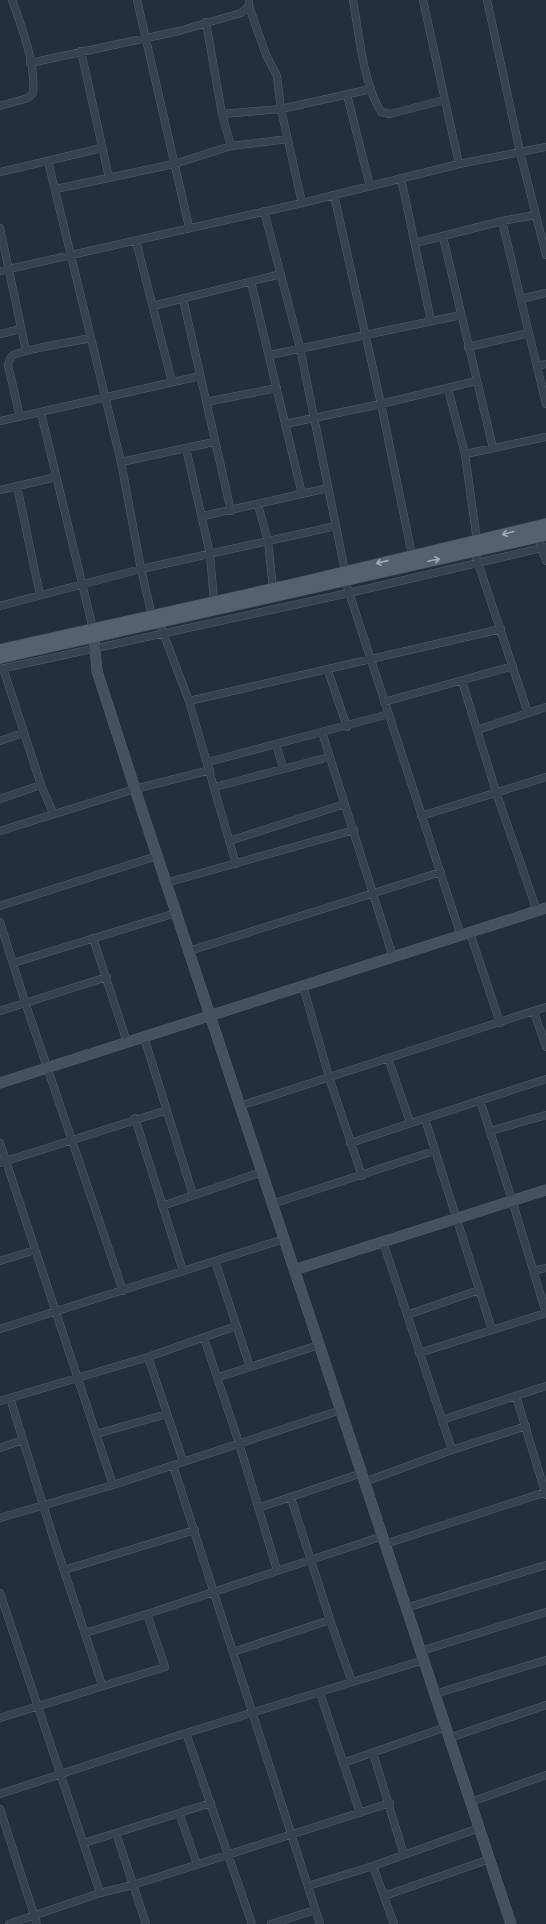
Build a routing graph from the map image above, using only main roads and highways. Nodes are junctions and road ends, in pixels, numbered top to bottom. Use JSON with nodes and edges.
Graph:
{"nodes":[{"id":1,"x":546,"y":524,"type":"edge"},
{"id":2,"x":542,"y":536,"type":"edge"},
{"id":3,"x":475,"y":546,"type":"junction"},
{"id":4,"x":345,"y":576,"type":"junction"},
{"id":5,"x":158,"y":623,"type":"junction"},
{"id":6,"x":94,"y":638,"type":"junction"},
{"id":7,"x":0,"y":650,"type":"edge"},
{"id":8,"x":1,"y":665,"type":"edge"}],
"edges":[{"from":1,"to":3,"type":"main road","one_way":true},
{"from":2,"to":3,"type":"main road"},
{"from":4,"to":3,"type":"main road","one_way":true},
{"from":3,"to":4,"type":"main road","one_way":true},
{"from":4,"to":5,"type":"main road"},
{"from":4,"to":5,"type":"main road"},
{"from":5,"to":6,"type":"main road"},
{"from":6,"to":7,"type":"main road"},
{"from":6,"to":8,"type":"main road"}]}
